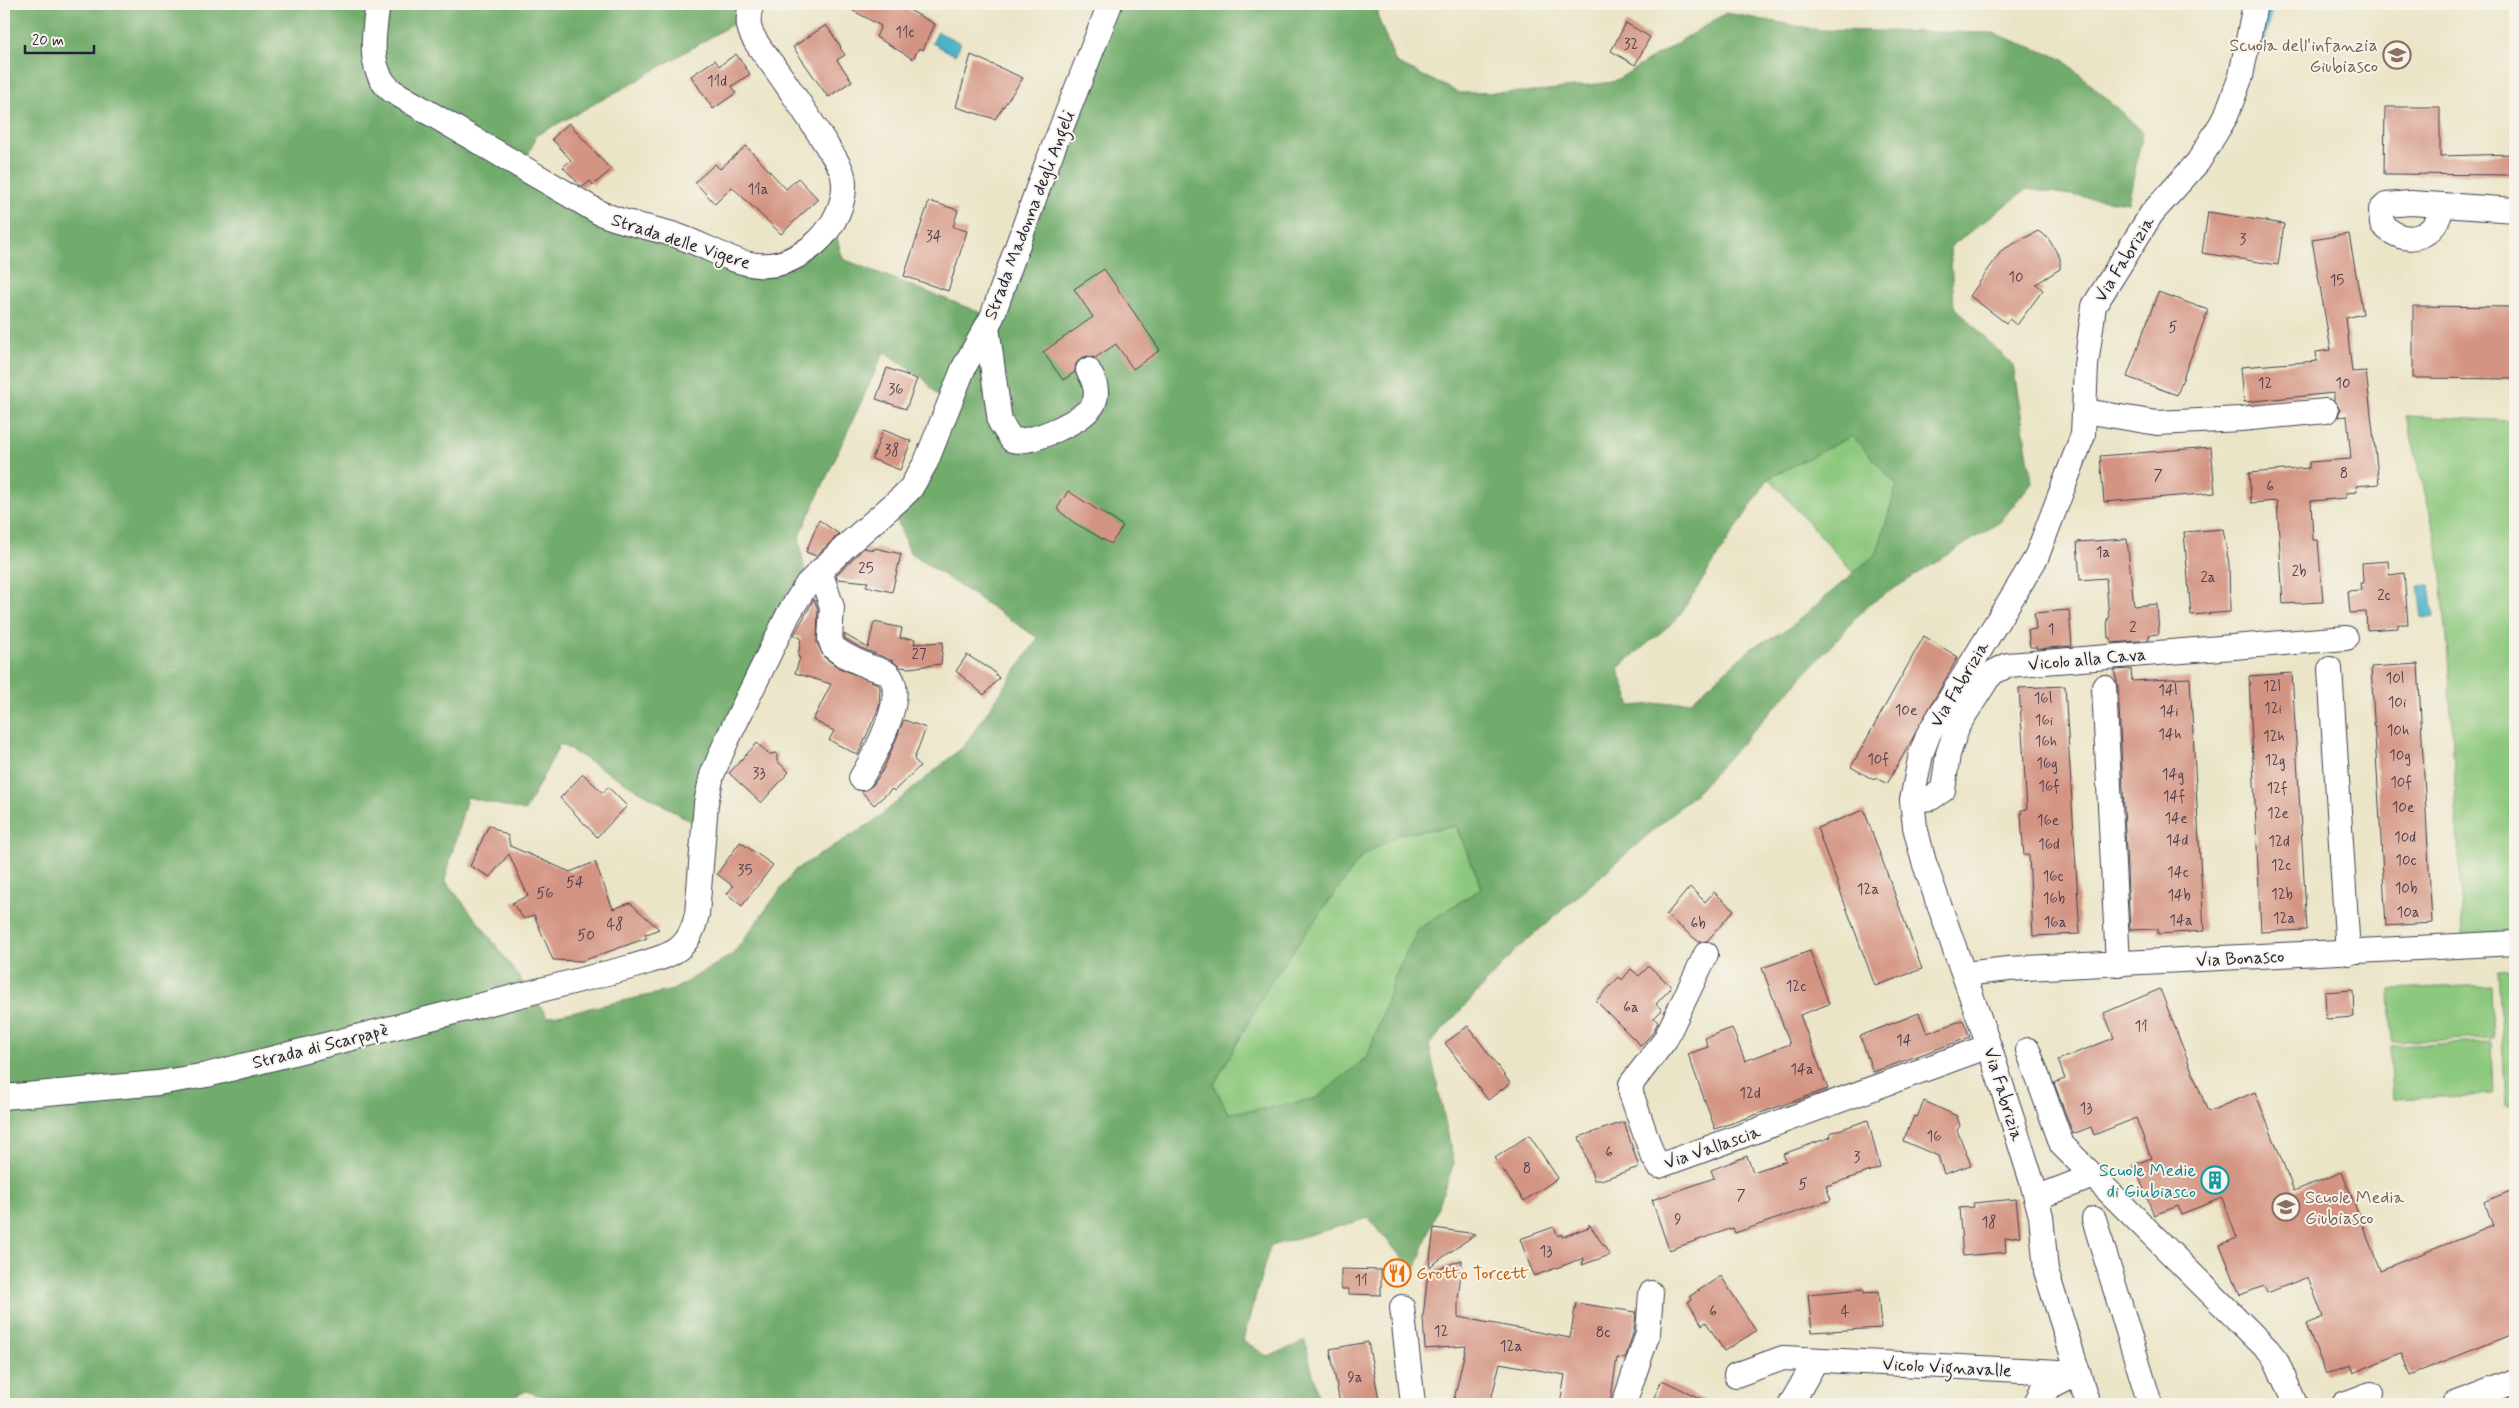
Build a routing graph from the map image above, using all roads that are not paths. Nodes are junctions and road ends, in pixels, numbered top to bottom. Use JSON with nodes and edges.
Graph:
{"nodes":[{"id":1,"x":378,"y":4,"type":"edge"},
{"id":2,"x":752,"y":4,"type":"edge"},
{"id":3,"x":1110,"y":4,"type":"edge"},
{"id":4,"x":2255,"y":4,"type":"edge"},
{"id":5,"x":2442,"y":205,"type":"dead end"},
{"id":6,"x":2515,"y":210,"type":"edge"},
{"id":7,"x":987,"y":327,"type":"junction"},
{"id":8,"x":1088,"y":370,"type":"dead end"},
{"id":9,"x":2085,"y":411,"type":"junction"},
{"id":10,"x":2326,"y":411,"type":"dead end"},
{"id":11,"x":820,"y":571,"type":"junction"},
{"id":12,"x":2346,"y":638,"type":"dead end"},
{"id":13,"x":2330,"y":669,"type":"dead end"},
{"id":14,"x":2104,"y":687,"type":"dead end"},
{"id":15,"x":860,"y":778,"type":"dead end"},
{"id":16,"x":1912,"y":800,"type":"junction"},
{"id":17,"x":686,"y":943,"type":"joint"},
{"id":18,"x":2515,"y":944,"type":"edge"},
{"id":19,"x":2348,"y":952,"type":"junction"},
{"id":20,"x":1706,"y":954,"type":"dead end"},
{"id":21,"x":2118,"y":964,"type":"junction"},
{"id":22,"x":1965,"y":974,"type":"junction"},
{"id":23,"x":1989,"y":1046,"type":"junction"},
{"id":24,"x":2028,"y":1050,"type":"dead end"},
{"id":25,"x":4,"y":1097,"type":"edge"},
{"id":26,"x":2093,"y":1176,"type":"junction"},
{"id":27,"x":2036,"y":1198,"type":"junction"},
{"id":28,"x":2094,"y":1220,"type":"dead end"},
{"id":29,"x":1651,"y":1293,"type":"dead end"},
{"id":30,"x":1402,"y":1306,"type":"dead end"},
{"id":31,"x":1816,"y":1360,"type":"junction"},
{"id":32,"x":2078,"y":1374,"type":"junction"},
{"id":33,"x":1736,"y":1375,"type":"dead end"},
{"id":34,"x":2515,"y":1380,"type":"edge"},
{"id":35,"x":2371,"y":1394,"type":"dead end"},
{"id":36,"x":1413,"y":1404,"type":"edge"},
{"id":37,"x":1624,"y":1404,"type":"edge"},
{"id":38,"x":1791,"y":1404,"type":"edge"},
{"id":39,"x":2036,"y":1404,"type":"edge"},
{"id":40,"x":2088,"y":1404,"type":"edge"},
{"id":41,"x":2150,"y":1404,"type":"edge"},
{"id":42,"x":2295,"y":1404,"type":"edge"},
{"id":43,"x":2344,"y":1404,"type":"edge"},
{"id":44,"x":2454,"y":1404,"type":"edge"}],
"edges":[{"from":1,"to":2,"type":"street","name":"Strada delle Vigere"},
{"from":3,"to":7,"type":"street","name":"Strada Madonna degli Angeli"},
{"from":4,"to":9,"type":"street","name":"Via Fabrizia"},
{"from":5,"to":6,"type":"street"},
{"from":7,"to":8,"type":"street"},
{"from":7,"to":11,"type":"street","name":"Strada Madonna degli Angeli"},
{"from":9,"to":10,"type":"street"},
{"from":9,"to":16,"type":"street","name":"Via Fabrizia"},
{"from":11,"to":15,"type":"street"},
{"from":11,"to":17,"type":"street","name":"Strada Madonna degli Angeli"},
{"from":12,"to":16,"type":"street","name":"Vicolo alla Cava"},
{"from":13,"to":19,"type":"street"},
{"from":14,"to":21,"type":"street"},
{"from":16,"to":22,"type":"street","name":"Via Fabrizia"},
{"from":17,"to":25,"type":"street","name":"Strada di Scarpapè"},
{"from":18,"to":19,"type":"street","name":"Via Bonasco"},
{"from":19,"to":21,"type":"street","name":"Via Bonasco"},
{"from":20,"to":23,"type":"street","name":"Via Vallascia"},
{"from":21,"to":22,"type":"street","name":"Via Bonasco"},
{"from":22,"to":23,"type":"street","name":"Via Fabrizia"},
{"from":23,"to":27,"type":"street","name":"Via Fabrizia"},
{"from":24,"to":26,"type":"street"},
{"from":26,"to":27,"type":"street"},
{"from":26,"to":42,"type":"street"},
{"from":27,"to":32,"type":"street","name":"Via Fabrizia"},
{"from":28,"to":41,"type":"street"},
{"from":29,"to":37,"type":"street"},
{"from":30,"to":36,"type":"street"},
{"from":31,"to":32,"type":"street","name":"Vicolo Vignavalle"},
{"from":31,"to":33,"type":"street","name":"Vicolo Vignavalle"},
{"from":31,"to":38,"type":"street"},
{"from":32,"to":39,"type":"street"},
{"from":32,"to":40,"type":"street","name":"Via Fabrizia"},
{"from":34,"to":44,"type":"street"},
{"from":35,"to":43,"type":"street"}]}
